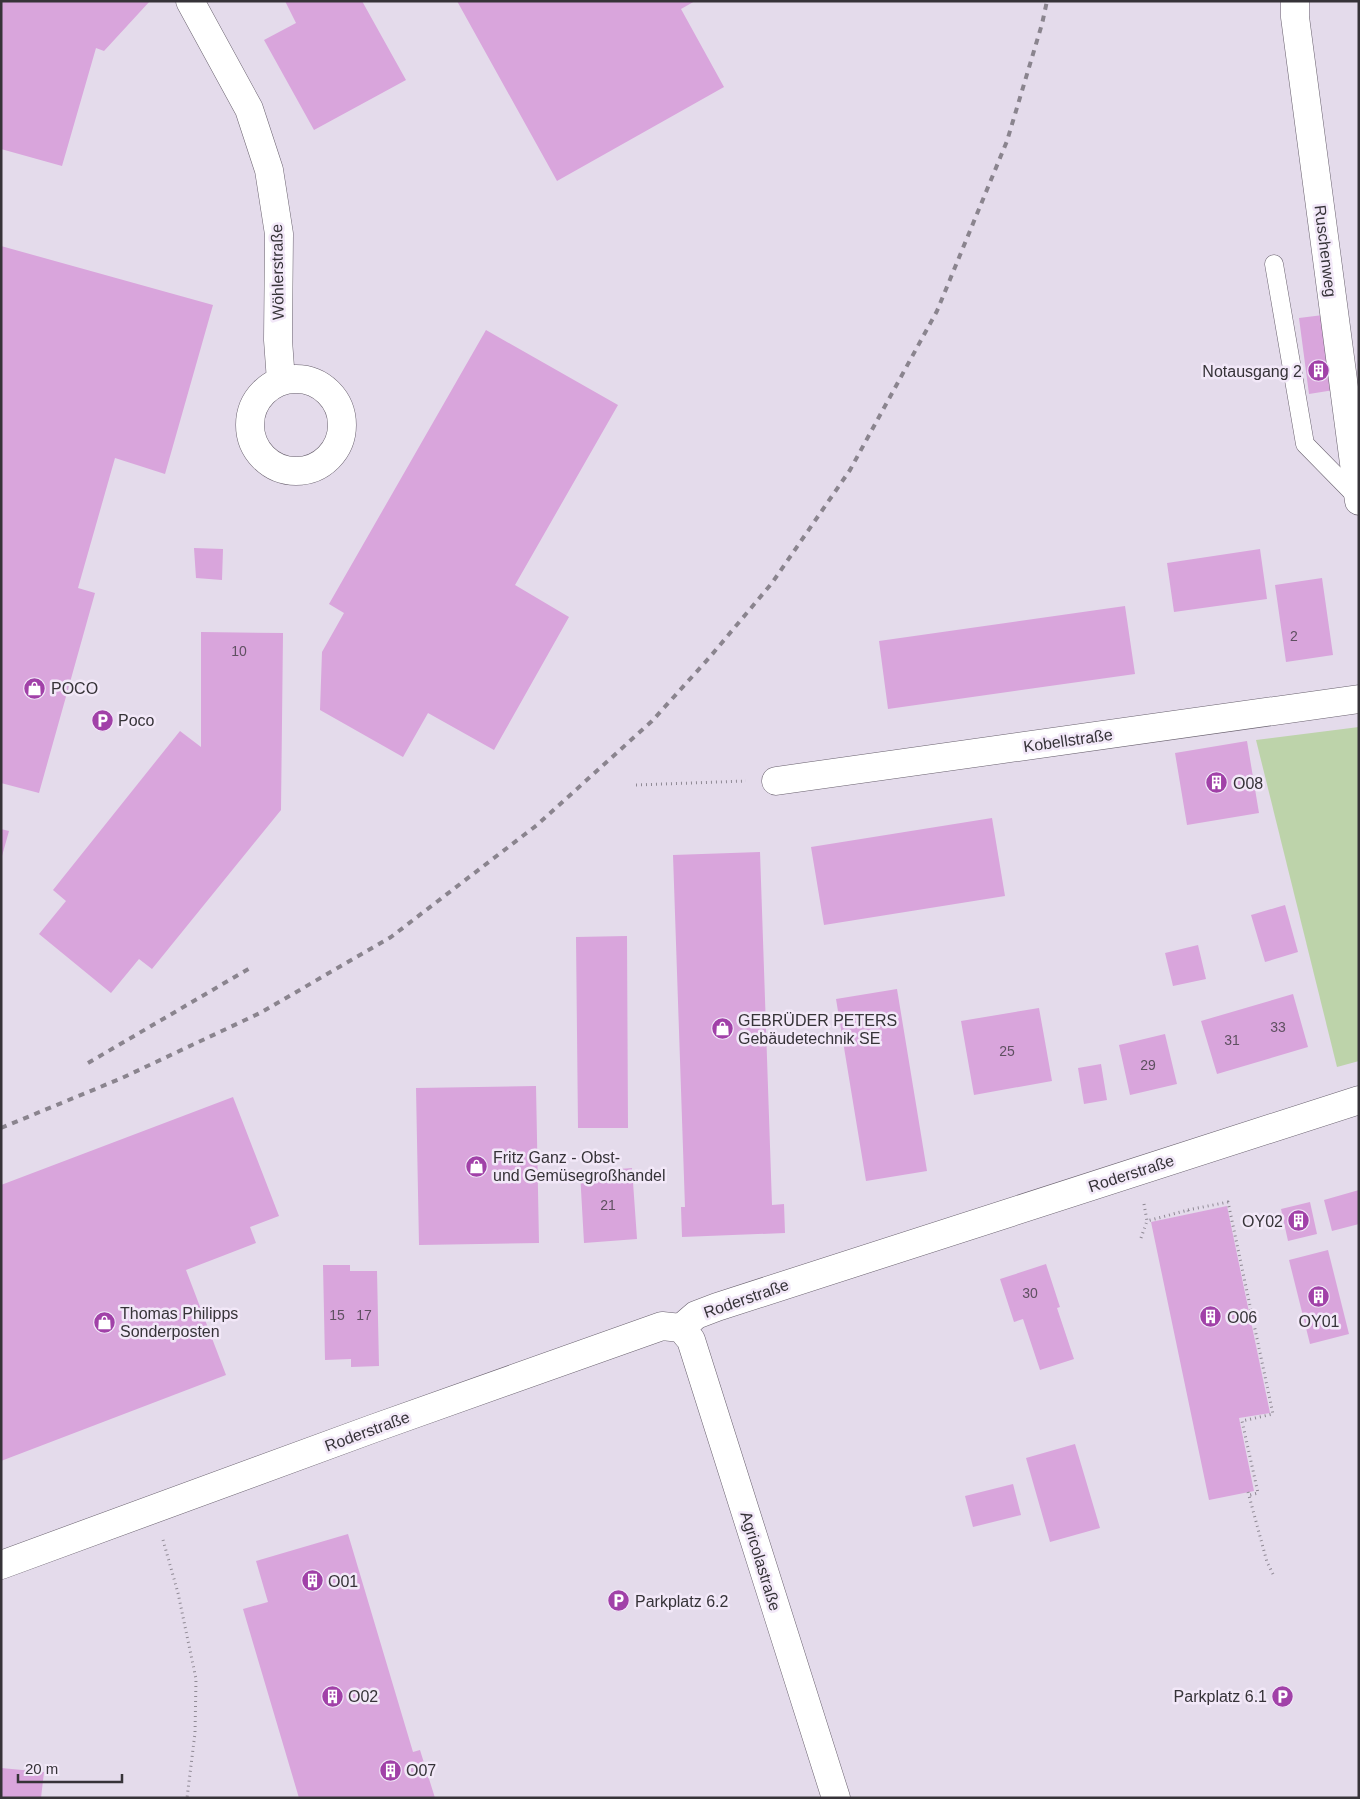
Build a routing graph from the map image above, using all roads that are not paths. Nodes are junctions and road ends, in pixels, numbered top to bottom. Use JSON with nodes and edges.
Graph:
{"nodes":[{"id":1,"x":190,"y":1,"type":"edge"},
{"id":2,"x":1295,"y":1,"type":"edge"},
{"id":3,"x":1274,"y":264,"type":"dead end"},
{"id":4,"x":281,"y":381,"type":"dead end"},
{"id":5,"x":1358,"y":499,"type":"edge"},
{"id":6,"x":1359,"y":699,"type":"edge"},
{"id":7,"x":776,"y":780,"type":"road end"},
{"id":8,"x":1359,"y":1100,"type":"edge"},
{"id":9,"x":681,"y":1328,"type":"junction"},
{"id":10,"x":1,"y":1565,"type":"edge"},
{"id":11,"x":836,"y":1798,"type":"edge"}],
"edges":[{"from":1,"to":4,"type":"street","name":"Wöhlerstraße"},
{"from":2,"to":5,"type":"street","name":"Ruschenweg"},
{"from":3,"to":5,"type":"lane"},
{"from":6,"to":7,"type":"street","name":"Kobellstraße"},
{"from":8,"to":9,"type":"street","name":"Roderstraße"},
{"from":9,"to":10,"type":"street","name":"Roderstraße"},
{"from":9,"to":11,"type":"street","name":"Agricolastraße"}]}
